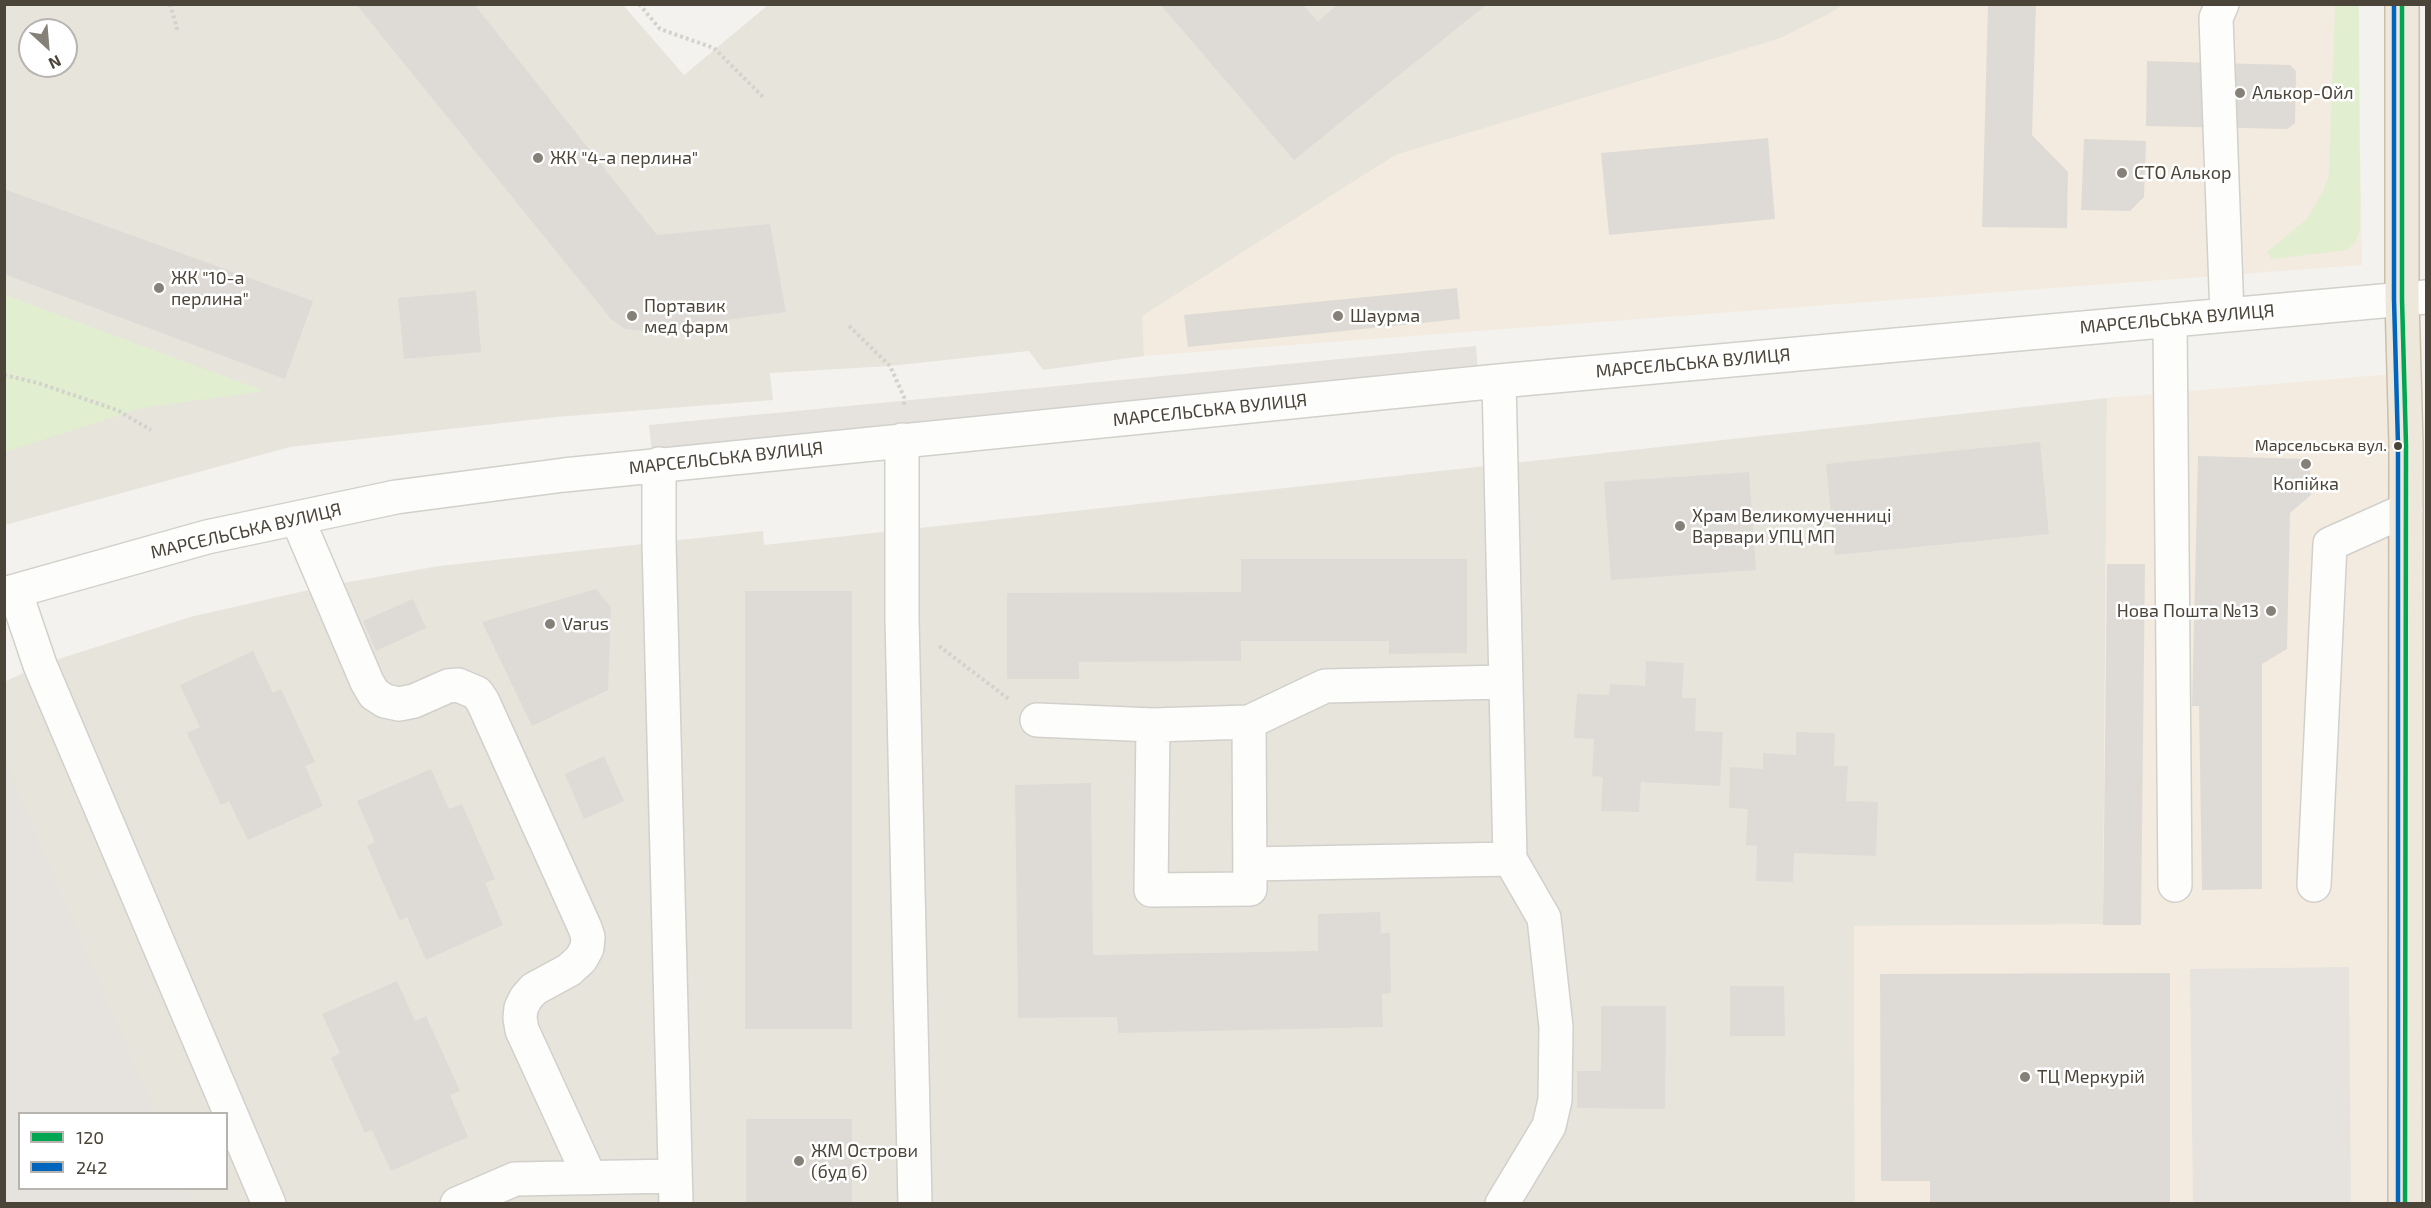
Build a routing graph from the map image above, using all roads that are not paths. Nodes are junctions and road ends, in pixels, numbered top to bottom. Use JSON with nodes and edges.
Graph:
{"nodes":[{"id":1,"x":2222,"y":4,"type":"edge"},
{"id":2,"x":2402,"y":4,"type":"edge"},
{"id":3,"x":2414,"y":298,"type":"edge"},
{"id":4,"x":2227,"y":315,"type":"junction"},
{"id":5,"x":2170,"y":320,"type":"junction"},
{"id":6,"x":1499,"y":381,"type":"junction"},
{"id":7,"x":902,"y":440,"type":"junction"},
{"id":8,"x":659,"y":464,"type":"junction"},
{"id":9,"x":2406,"y":510,"type":"junction"},
{"id":10,"x":297,"y":518,"type":"junction"},
{"id":11,"x":10,"y":592,"type":"edge"},
{"id":12,"x":1504,"y":682,"type":"junction"},
{"id":13,"x":1037,"y":720,"type":"road end"},
{"id":14,"x":1249,"y":722,"type":"junction"},
{"id":15,"x":1153,"y":726,"type":"junction"},
{"id":16,"x":1510,"y":859,"type":"junction"},
{"id":17,"x":1251,"y":864,"type":"junction"},
{"id":18,"x":2175,"y":885,"type":"dead end"},
{"id":19,"x":2314,"y":885,"type":"dead end"},
{"id":20,"x":590,"y":1178,"type":"junction"},
{"id":21,"x":675,"y":1190,"type":"edge"},
{"id":22,"x":269,"y":1203,"type":"edge"},
{"id":23,"x":457,"y":1203,"type":"edge"},
{"id":24,"x":915,"y":1203,"type":"edge"},
{"id":25,"x":1502,"y":1203,"type":"edge"},
{"id":26,"x":2405,"y":1203,"type":"edge"}],
"edges":[{"from":1,"to":4,"type":"street"},
{"from":2,"to":3,"type":"highway"},
{"from":3,"to":4,"type":"street","name":"МАРСЕЛЬСЬКА ВУЛИЦЯ"},
{"from":3,"to":9,"type":"highway"},
{"from":4,"to":5,"type":"street","name":"МАРСЕЛЬСЬКА ВУЛИЦЯ"},
{"from":5,"to":6,"type":"street","name":"МАРСЕЛЬСЬКА ВУЛИЦЯ"},
{"from":5,"to":18,"type":"street"},
{"from":6,"to":7,"type":"street","name":"МАРСЕЛЬСЬКА ВУЛИЦЯ"},
{"from":6,"to":12,"type":"street"},
{"from":7,"to":8,"type":"street","name":"МАРСЕЛЬСЬКА ВУЛИЦЯ"},
{"from":7,"to":24,"type":"street"},
{"from":8,"to":10,"type":"street","name":"МАРСЕЛЬСЬКА ВУЛИЦЯ"},
{"from":8,"to":21,"type":"street"},
{"from":9,"to":19,"type":"street"},
{"from":9,"to":26,"type":"highway"},
{"from":10,"to":11,"type":"street","name":"МАРСЕЛЬСЬКА ВУЛИЦЯ"},
{"from":10,"to":20,"type":"street"},
{"from":11,"to":22,"type":"street"},
{"from":12,"to":14,"type":"street"},
{"from":12,"to":16,"type":"street"},
{"from":13,"to":15,"type":"street"},
{"from":14,"to":15,"type":"street"},
{"from":14,"to":17,"type":"street"},
{"from":15,"to":17,"type":"street"},
{"from":16,"to":17,"type":"street"},
{"from":16,"to":25,"type":"street"},
{"from":20,"to":21,"type":"street"},
{"from":20,"to":23,"type":"street"}]}
